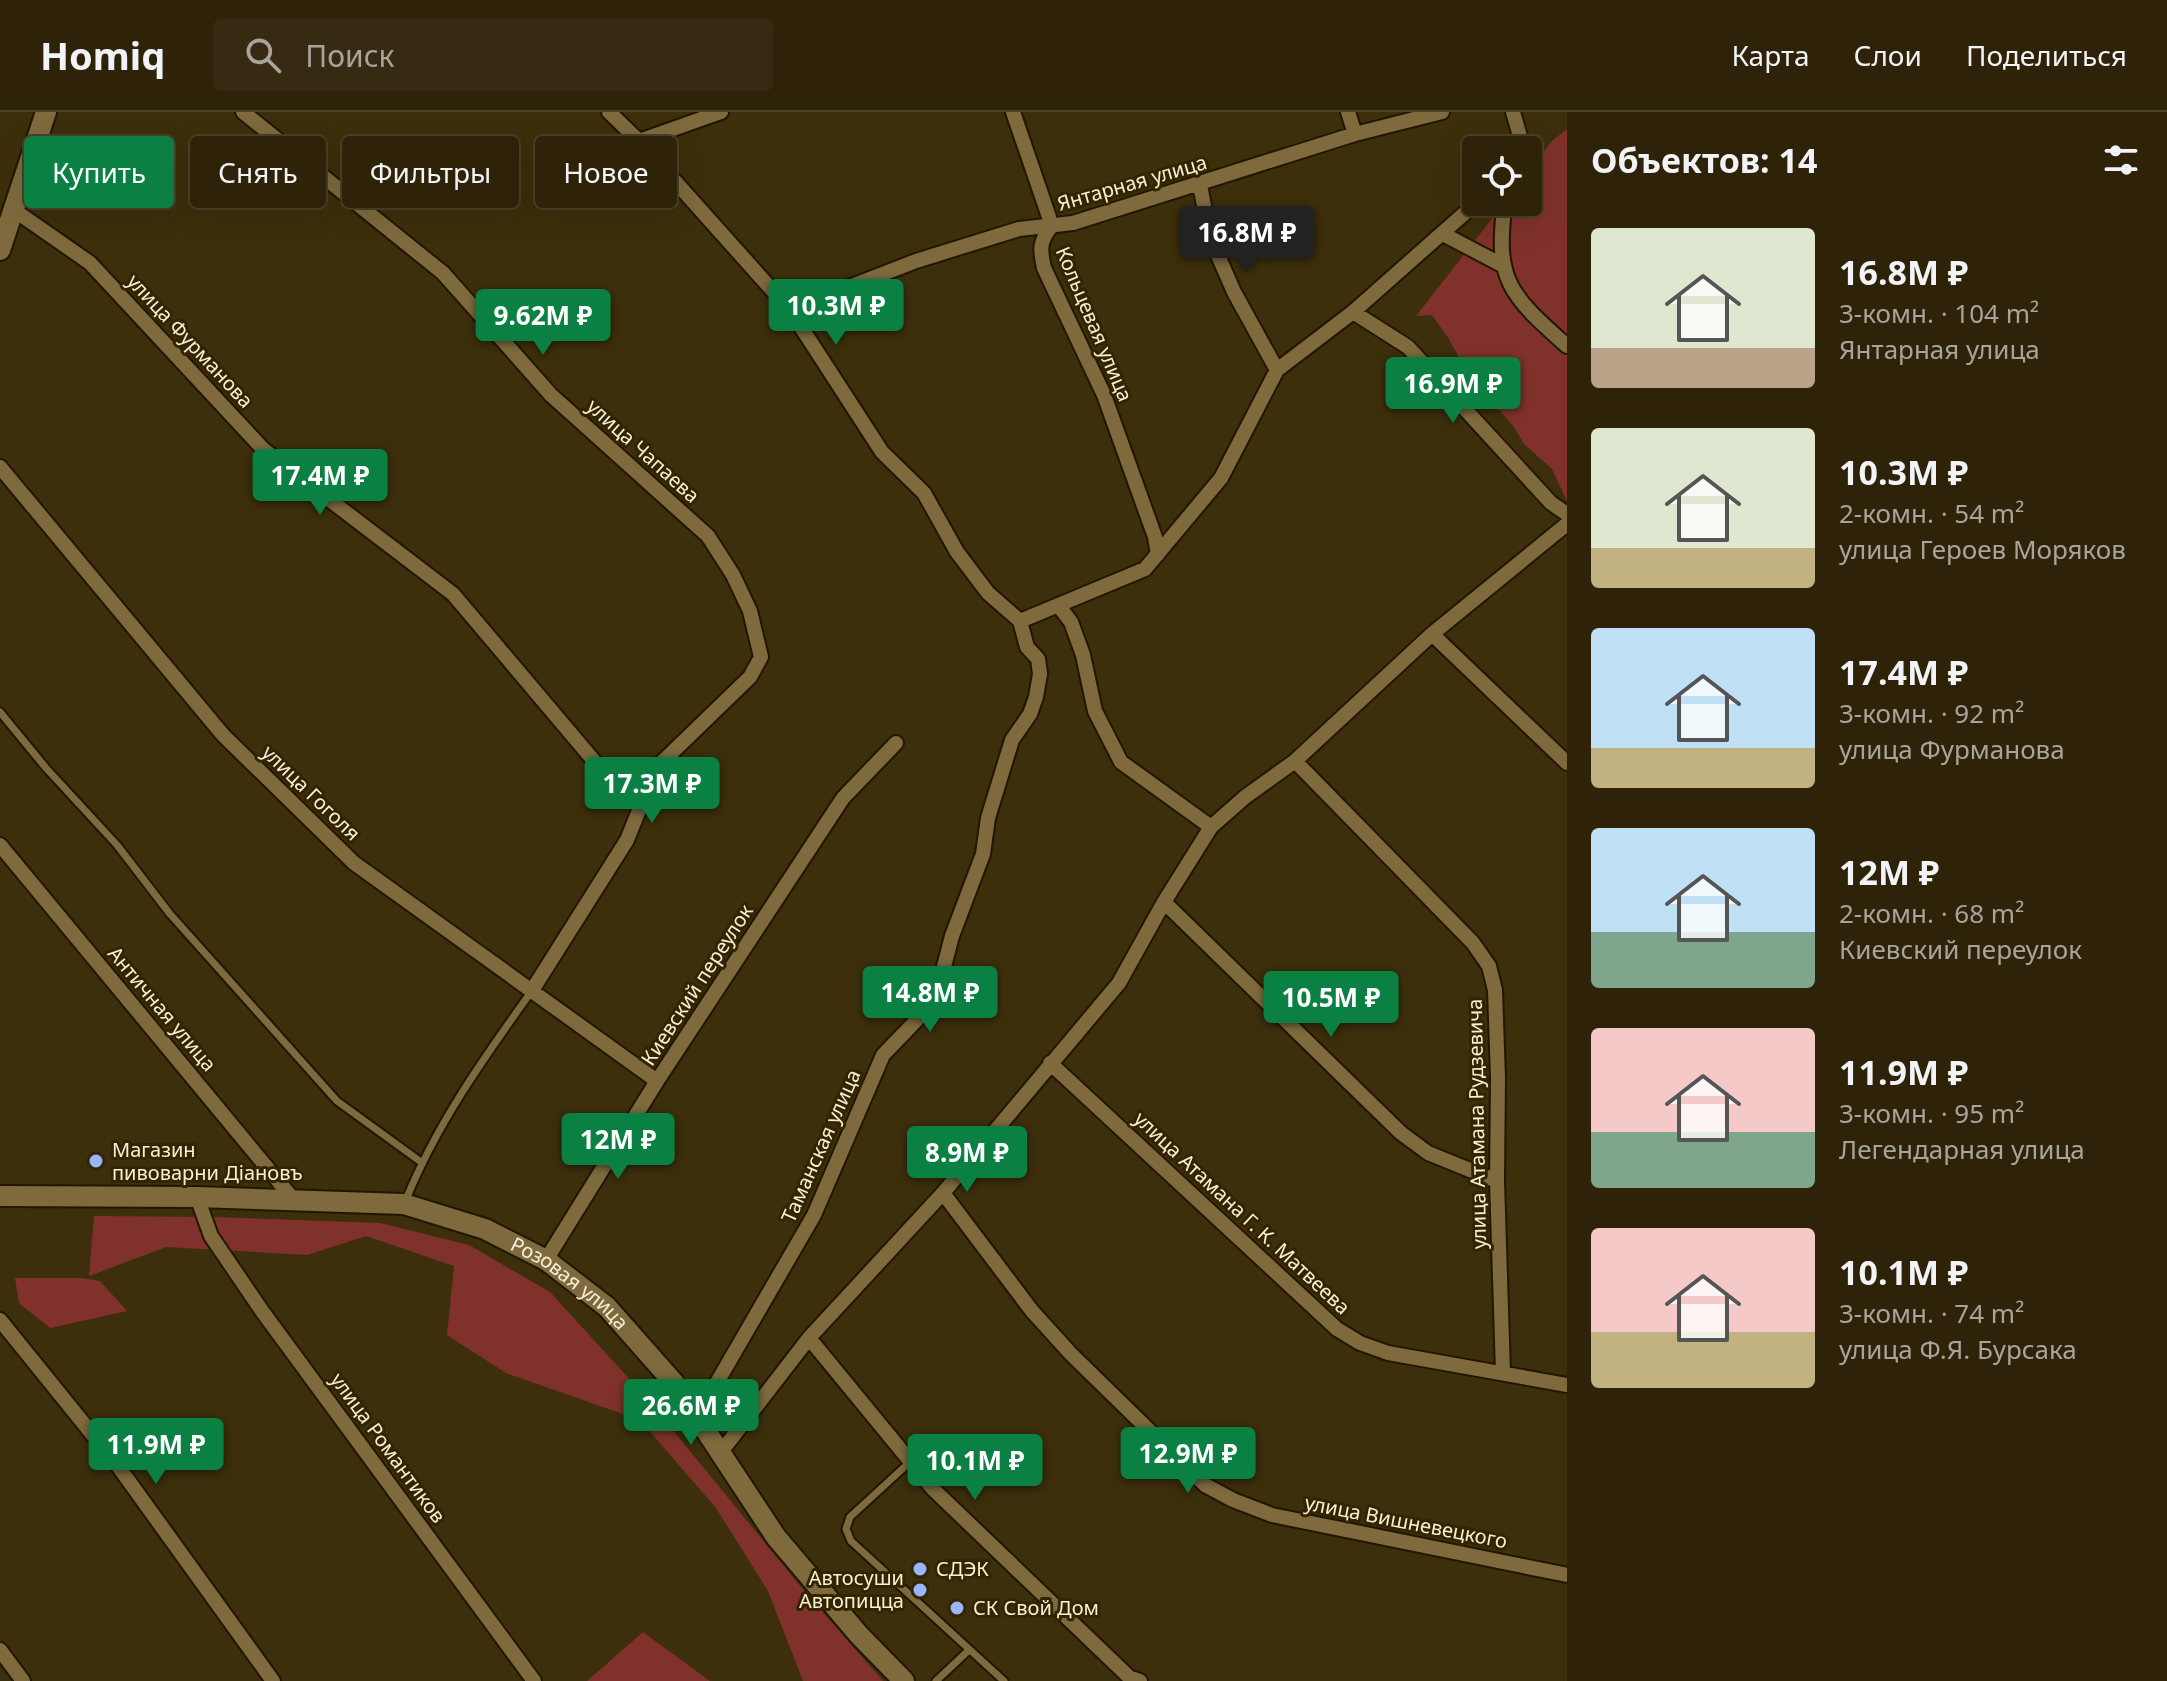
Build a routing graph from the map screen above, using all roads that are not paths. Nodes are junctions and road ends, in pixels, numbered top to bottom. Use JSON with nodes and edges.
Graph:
{"nodes":[{"id":1,"x":46,"y":112,"type":"edge"},
{"id":2,"x":243,"y":112,"type":"edge"},
{"id":3,"x":609,"y":112,"type":"edge"},
{"id":4,"x":721,"y":112,"type":"edge"},
{"id":5,"x":1013,"y":112,"type":"edge"},
{"id":6,"x":1348,"y":112,"type":"edge"},
{"id":7,"x":1442,"y":112,"type":"edge"},
{"id":8,"x":1513,"y":112,"type":"edge"},
{"id":9,"x":1355,"y":134,"type":"junction"},
{"id":10,"x":634,"y":136,"type":"edge"},
{"id":11,"x":653,"y":136,"type":"edge"},
{"id":12,"x":1520,"y":136,"type":"edge"},
{"id":13,"x":677,"y":184,"type":"edge"},
{"id":14,"x":1200,"y":185,"type":"junction"},
{"id":15,"x":14,"y":210,"type":"junction"},
{"id":16,"x":1462,"y":216,"type":"edge"},
{"id":17,"x":1503,"y":216,"type":"edge"},
{"id":18,"x":1051,"y":227,"type":"junction"},
{"id":19,"x":1443,"y":234,"type":"junction"},
{"id":20,"x":0,"y":250,"type":"edge"},
{"id":21,"x":1502,"y":265,"type":"junction"},
{"id":22,"x":790,"y":310,"type":"junction"},
{"id":23,"x":1353,"y":312,"type":"junction"},
{"id":24,"x":1567,"y":346,"type":"edge"},
{"id":25,"x":1277,"y":370,"type":"junction"},
{"id":26,"x":0,"y":467,"type":"edge"},
{"id":27,"x":1567,"y":514,"type":"edge"},
{"id":28,"x":1567,"y":524,"type":"edge"},
{"id":29,"x":1158,"y":554,"type":"junction"},
{"id":30,"x":1058,"y":605,"type":"junction"},
{"id":31,"x":1020,"y":621,"type":"junction"},
{"id":32,"x":1432,"y":634,"type":"junction"},
{"id":33,"x":0,"y":712,"type":"edge"},
{"id":34,"x":896,"y":743,"type":"dead end"},
{"id":35,"x":1295,"y":761,"type":"junction"},
{"id":36,"x":1567,"y":763,"type":"edge"},
{"id":37,"x":639,"y":805,"type":"junction"},
{"id":38,"x":1211,"y":827,"type":"junction"},
{"id":39,"x":0,"y":845,"type":"edge"},
{"id":40,"x":1164,"y":902,"type":"junction"},
{"id":41,"x":531,"y":992,"type":"junction"},
{"id":42,"x":1050,"y":1063,"type":"junction"},
{"id":43,"x":657,"y":1081,"type":"junction"},
{"id":44,"x":421,"y":1162,"type":"junction"},
{"id":45,"x":1497,"y":1181,"type":"junction"},
{"id":46,"x":943,"y":1193,"type":"junction"},
{"id":47,"x":0,"y":1196,"type":"edge"},
{"id":48,"x":197,"y":1197,"type":"junction"},
{"id":49,"x":293,"y":1199,"type":"junction"},
{"id":50,"x":404,"y":1204,"type":"junction"},
{"id":51,"x":546,"y":1260,"type":"junction"},
{"id":52,"x":0,"y":1320,"type":"edge"},
{"id":53,"x":809,"y":1338,"type":"junction"},
{"id":54,"x":1503,"y":1373,"type":"junction"},
{"id":55,"x":1567,"y":1385,"type":"edge"},
{"id":56,"x":697,"y":1417,"type":"junction"},
{"id":57,"x":721,"y":1452,"type":"junction"},
{"id":58,"x":911,"y":1461,"type":"junction"},
{"id":59,"x":1567,"y":1575,"type":"edge"},
{"id":60,"x":0,"y":1650,"type":"edge"},
{"id":61,"x":969,"y":1650,"type":"junction"},
{"id":62,"x":23,"y":1681,"type":"edge"},
{"id":63,"x":273,"y":1681,"type":"edge"},
{"id":64,"x":534,"y":1681,"type":"edge"},
{"id":65,"x":904,"y":1681,"type":"edge"},
{"id":66,"x":936,"y":1681,"type":"edge"},
{"id":67,"x":1004,"y":1681,"type":"edge"},
{"id":68,"x":1140,"y":1681,"type":"edge"}],
"edges":[{"from":1,"to":15,"type":"main road"},
{"from":2,"to":37,"type":"street","name":"улица Чапаева"},
{"from":3,"to":10,"type":"street"},
{"from":4,"to":11,"type":"street"},
{"from":5,"to":18,"type":"street","name":"Кольцевая улица"},
{"from":6,"to":9,"type":"street"},
{"from":7,"to":9,"type":"street","name":"Янтарная улица"},
{"from":8,"to":12,"type":"street"},
{"from":9,"to":14,"type":"street","name":"Янтарная улица"},
{"from":13,"to":22,"type":"street"},
{"from":14,"to":18,"type":"street","name":"Янтарная улица"},
{"from":14,"to":25,"type":"street"},
{"from":15,"to":20,"type":"main road"},
{"from":15,"to":37,"type":"street","name":"улица Фурманова"},
{"from":16,"to":19,"type":"street"},
{"from":17,"to":21,"type":"street"},
{"from":18,"to":22,"type":"street","name":"Янтарная улица"},
{"from":18,"to":29,"type":"street","name":"Кольцевая улица"},
{"from":19,"to":21,"type":"street"},
{"from":19,"to":23,"type":"street"},
{"from":21,"to":24,"type":"street"},
{"from":22,"to":31,"type":"street"},
{"from":23,"to":25,"type":"street"},
{"from":23,"to":27,"type":"street"},
{"from":25,"to":29,"type":"street"},
{"from":26,"to":41,"type":"street","name":"улица Гоголя"},
{"from":28,"to":32,"type":"street"},
{"from":29,"to":30,"type":"street"},
{"from":30,"to":31,"type":"street"},
{"from":30,"to":38,"type":"street"},
{"from":31,"to":56,"type":"street","name":"Таманская улица"},
{"from":32,"to":35,"type":"street"},
{"from":32,"to":36,"type":"street"},
{"from":33,"to":44,"type":"lane"},
{"from":34,"to":43,"type":"street","name":"Киевский переулок"},
{"from":35,"to":38,"type":"street"},
{"from":35,"to":45,"type":"street","name":"улица Атамана Рудзевича"},
{"from":37,"to":41,"type":"street"},
{"from":38,"to":40,"type":"street"},
{"from":39,"to":49,"type":"street","name":"Античная улица"},
{"from":40,"to":42,"type":"street"},
{"from":40,"to":45,"type":"street"},
{"from":41,"to":43,"type":"street","name":"улица Гоголя"},
{"from":41,"to":44,"type":"lane"},
{"from":42,"to":46,"type":"street"},
{"from":42,"to":54,"type":"street","name":"улица Атамана Г. К. Матвеева"},
{"from":43,"to":51,"type":"street","name":"Киевский переулок"},
{"from":44,"to":50,"type":"lane"},
{"from":45,"to":54,"type":"street","name":"улица Атамана Рудзевича"},
{"from":46,"to":53,"type":"street"},
{"from":46,"to":59,"type":"street","name":"улица Вишневецкого"},
{"from":47,"to":48,"type":"main road","name":"Розовая улица"},
{"from":48,"to":49,"type":"main road","name":"Розовая улица"},
{"from":48,"to":64,"type":"street","name":"улица Романтиков"},
{"from":49,"to":50,"type":"main road","name":"Розовая улица"},
{"from":50,"to":51,"type":"main road","name":"Розовая улица"},
{"from":51,"to":56,"type":"main road","name":"Розовая улица"},
{"from":52,"to":63,"type":"street"},
{"from":53,"to":57,"type":"street"},
{"from":53,"to":58,"type":"street"},
{"from":54,"to":55,"type":"street","name":"улица Атамана Г. К. Матвеева"},
{"from":56,"to":57,"type":"main road","name":"Розовая улица"},
{"from":57,"to":65,"type":"main road","name":"Розовая улица"},
{"from":58,"to":61,"type":"lane"},
{"from":58,"to":68,"type":"street"},
{"from":60,"to":62,"type":"street"},
{"from":61,"to":66,"type":"lane"},
{"from":61,"to":67,"type":"lane"}]}
